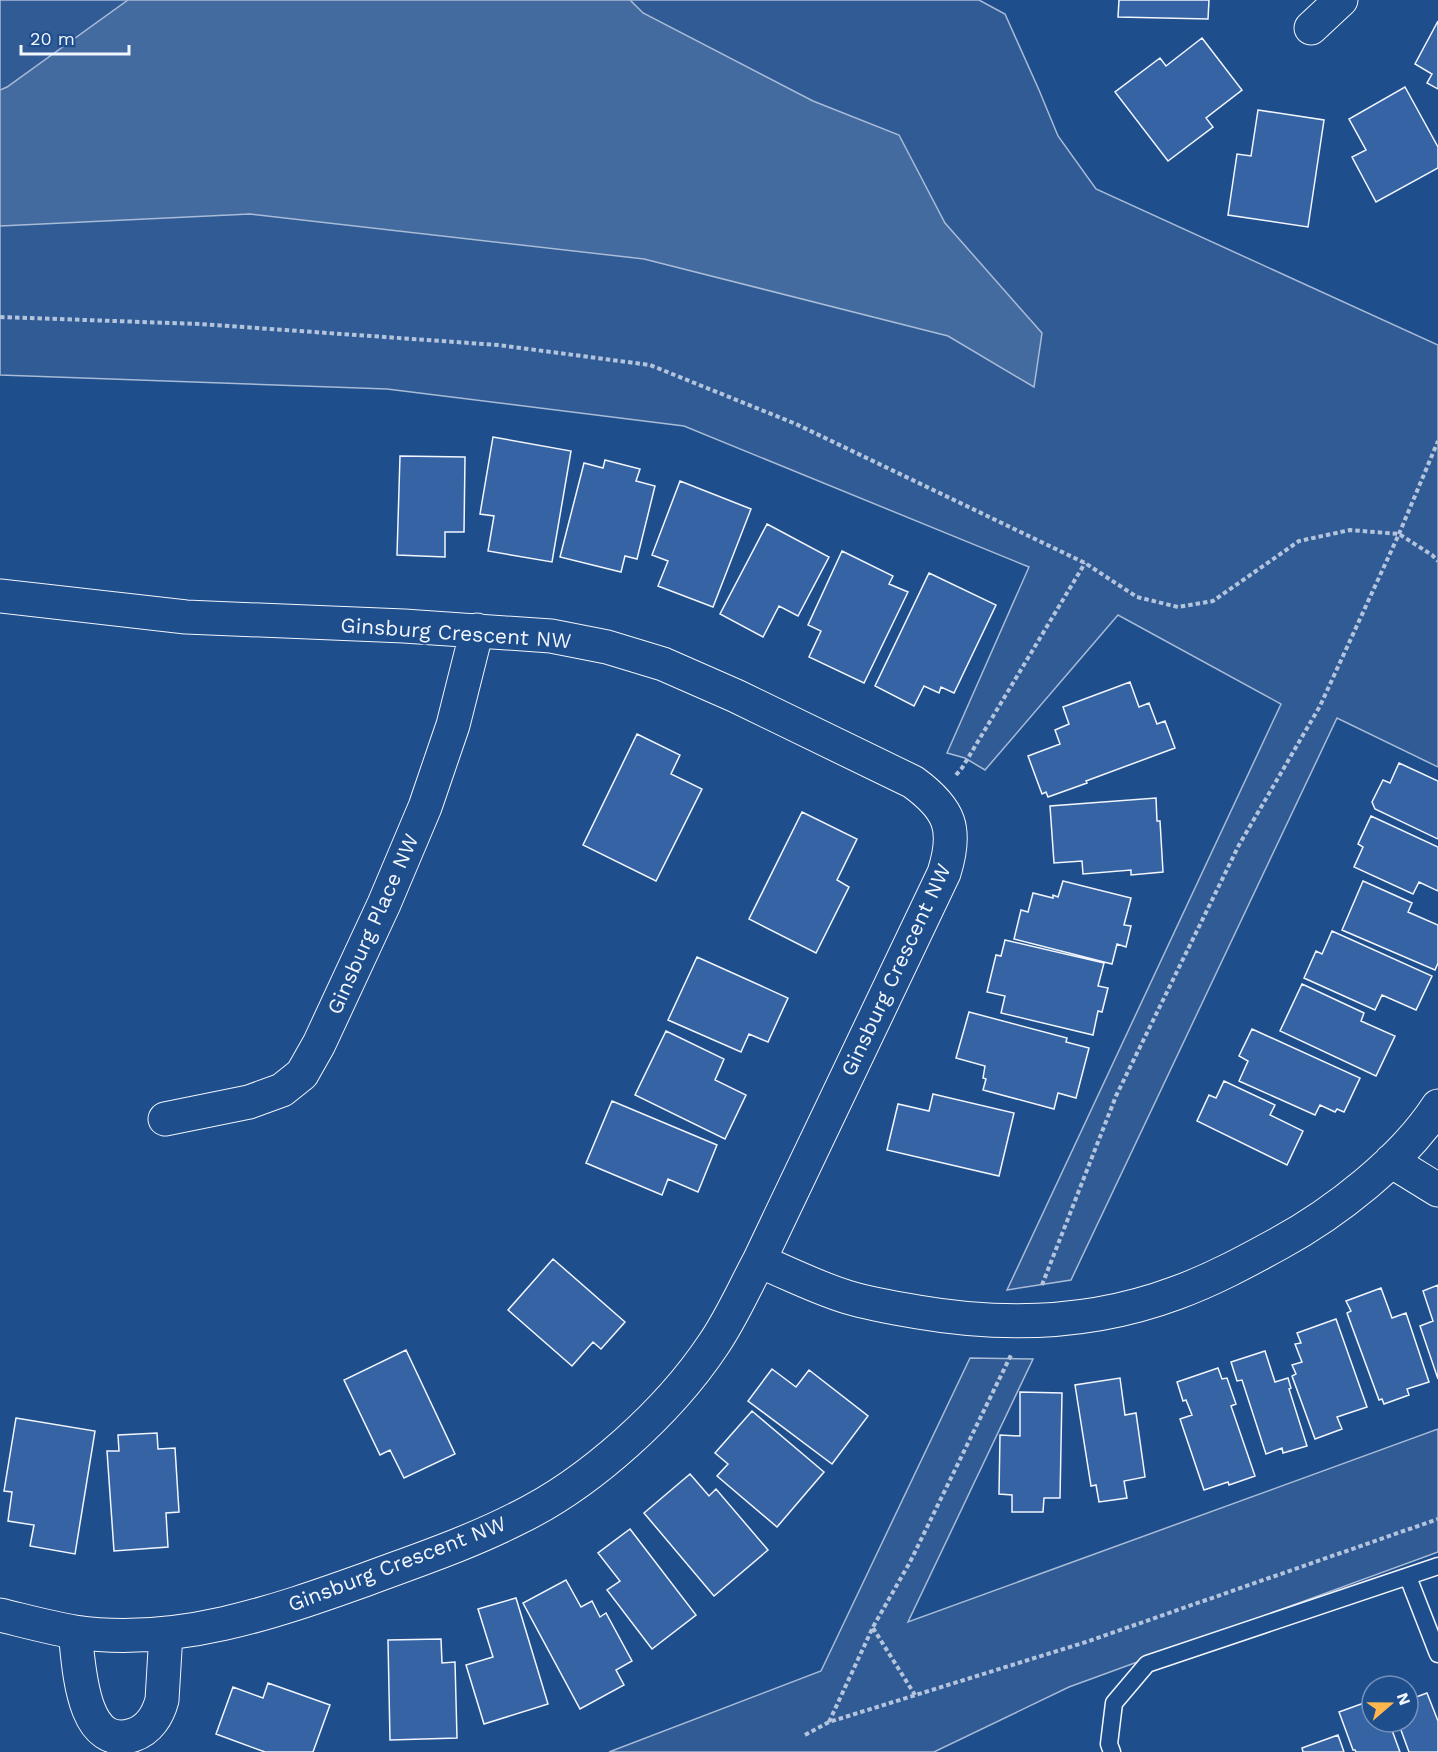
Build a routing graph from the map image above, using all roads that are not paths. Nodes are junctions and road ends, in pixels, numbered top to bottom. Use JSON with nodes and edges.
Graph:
{"nodes":[{"id":1,"x":1341,"y":0,"type":"edge"},
{"id":2,"x":1311,"y":28,"type":"dead end"},
{"id":3,"x":0,"y":596,"type":"edge"},
{"id":4,"x":477,"y":630,"type":"junction"},
{"id":5,"x":1438,"y":1106,"type":"edge"},
{"id":6,"x":165,"y":1119,"type":"dead end"},
{"id":7,"x":1391,"y":1161,"type":"junction"},
{"id":8,"x":1438,"y":1190,"type":"edge"},
{"id":9,"x":759,"y":1261,"type":"junction"},
{"id":10,"x":1438,"y":1566,"type":"edge"},
{"id":11,"x":1408,"y":1577,"type":"junction"},
{"id":12,"x":0,"y":1615,"type":"edge"},
{"id":13,"x":75,"y":1632,"type":"junction"},
{"id":14,"x":166,"y":1633,"type":"junction"},
{"id":15,"x":1438,"y":1654,"type":"edge"},
{"id":16,"x":1112,"y":1752,"type":"edge"}],
"edges":[{"from":1,"to":2,"type":"street"},
{"from":3,"to":4,"type":"street","name":"Ginsburg Crescent NW"},
{"from":4,"to":6,"type":"street","name":"Ginsburg Place NW"},
{"from":4,"to":9,"type":"street","name":"Ginsburg Crescent NW"},
{"from":5,"to":7,"type":"street"},
{"from":7,"to":8,"type":"street"},
{"from":7,"to":9,"type":"street"},
{"from":9,"to":14,"type":"street","name":"Ginsburg Crescent NW"},
{"from":10,"to":11,"type":"lane"},
{"from":11,"to":15,"type":"lane"},
{"from":11,"to":16,"type":"lane"},
{"from":12,"to":13,"type":"street","name":"Ginsburg Crescent NW"},
{"from":13,"to":14,"type":"street","name":"Ginsburg Crescent NW"},
{"from":13,"to":14,"type":"street"}]}
